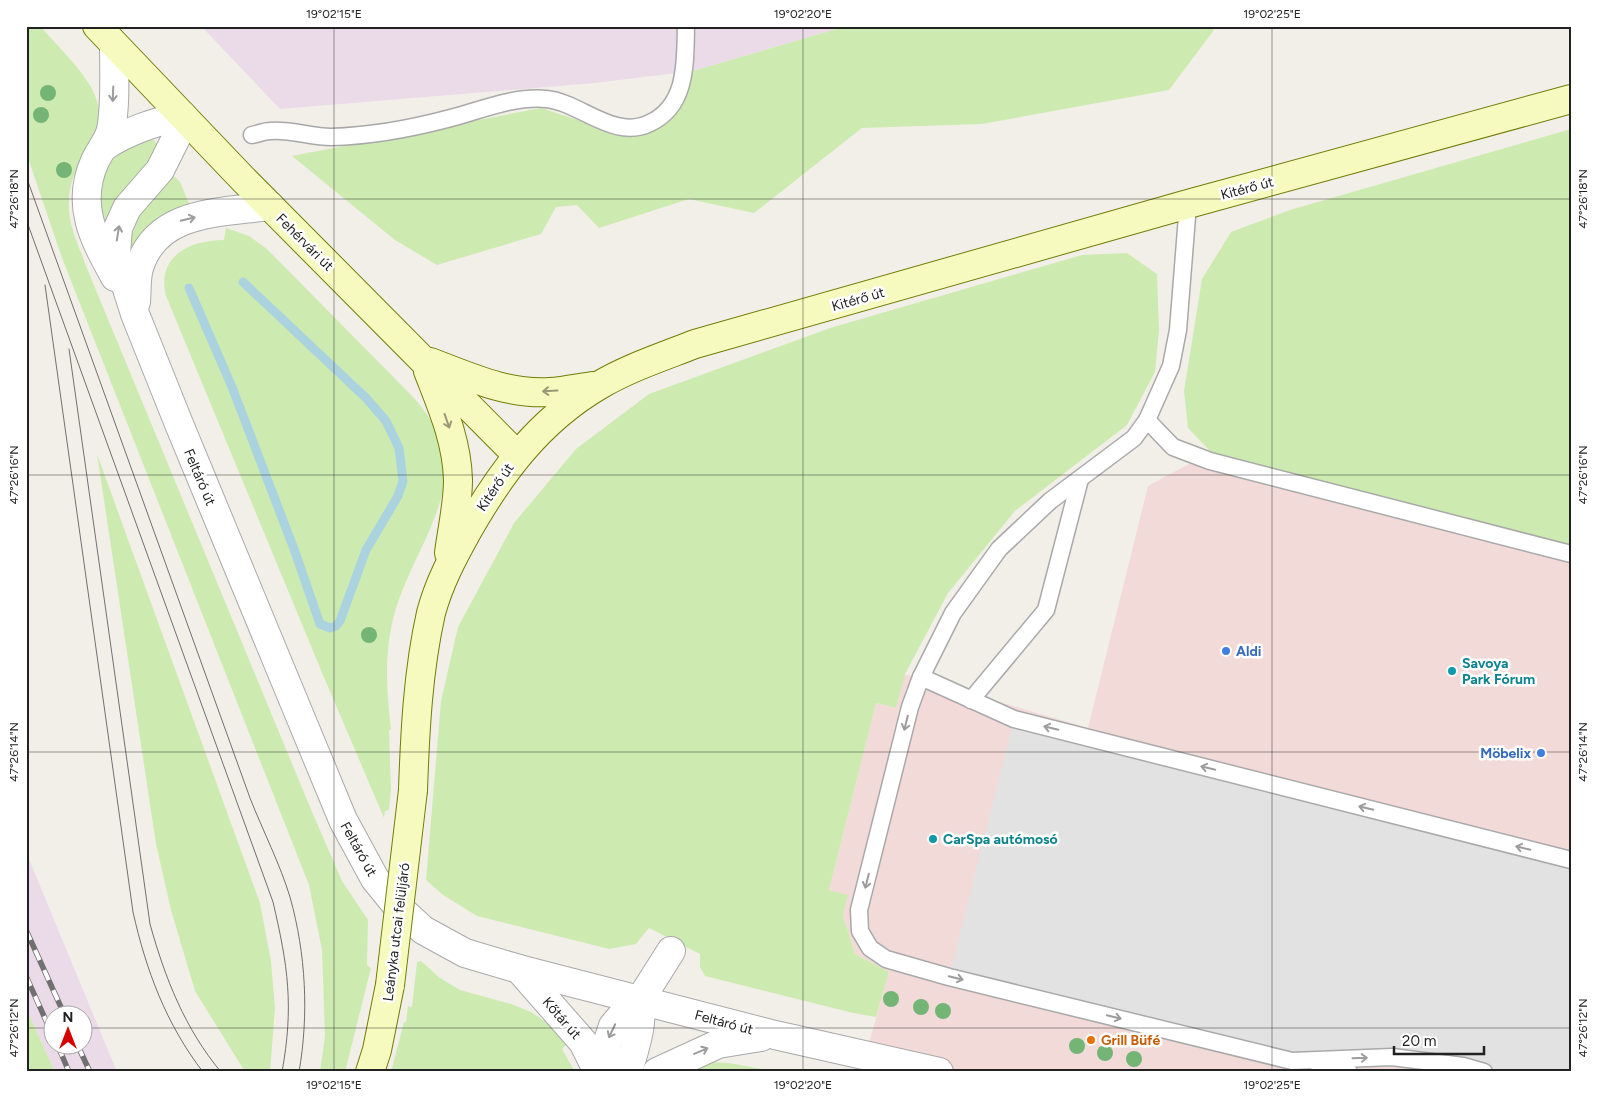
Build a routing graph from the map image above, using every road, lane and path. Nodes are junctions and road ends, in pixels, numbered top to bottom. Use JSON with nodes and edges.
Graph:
{"nodes":[{"id":1,"x":686,"y":26,"type":"edge"},
{"id":2,"x":106,"y":36,"type":"edge"},
{"id":3,"x":1571,"y":100,"type":"edge"},
{"id":4,"x":182,"y":115,"type":"junction"},
{"id":5,"x":252,"y":135,"type":"dead end"},
{"id":6,"x":105,"y":146,"type":"junction"},
{"id":7,"x":1188,"y":204,"type":"junction"},
{"id":8,"x":270,"y":206,"type":"junction"},
{"id":9,"x":135,"y":314,"type":"junction"},
{"id":10,"x":423,"y":359,"type":"junction"},
{"id":11,"x":598,"y":385,"type":"junction"},
{"id":12,"x":1147,"y":420,"type":"junction"},
{"id":13,"x":517,"y":454,"type":"junction"},
{"id":14,"x":1080,"y":479,"type":"junction"},
{"id":15,"x":1571,"y":554,"type":"edge"},
{"id":16,"x":448,"y":564,"type":"junction"},
{"id":17,"x":921,"y":677,"type":"junction"},
{"id":18,"x":971,"y":700,"type":"junction"},
{"id":19,"x":413,"y":790,"type":"joint"},
{"id":20,"x":1571,"y":860,"type":"edge"},
{"id":21,"x":671,"y":951,"type":"dead end"},
{"id":22,"x":519,"y":969,"type":"junction"},
{"id":23,"x":640,"y":1000,"type":"junction"},
{"id":24,"x":774,"y":1035,"type":"junction"},
{"id":25,"x":1292,"y":1061,"type":"junction"},
{"id":26,"x":370,"y":1072,"type":"edge"},
{"id":27,"x":598,"y":1072,"type":"edge"},
{"id":28,"x":603,"y":1072,"type":"edge"},
{"id":29,"x":628,"y":1072,"type":"edge"},
{"id":30,"x":657,"y":1072,"type":"edge"},
{"id":31,"x":939,"y":1072,"type":"edge"},
{"id":32,"x":1348,"y":1072,"type":"edge"},
{"id":33,"x":1484,"y":1072,"type":"edge"}],
"edges":[{"from":1,"to":5,"type":"lane"},
{"from":2,"to":4,"type":"main road","name":"Fehérvári út"},
{"from":2,"to":6,"type":"street","name":"Feltáró út","one_way":true},
{"from":3,"to":7,"type":"main road","name":"Kitérő út"},
{"from":4,"to":6,"type":"street"},
{"from":4,"to":8,"type":"main road","name":"Fehérvári út"},
{"from":9,"to":4,"type":"street","name":"Feltáró út","one_way":true},
{"from":6,"to":9,"type":"street","name":"Feltáró út"},
{"from":7,"to":11,"type":"main road","name":"Kitérő út"},
{"from":7,"to":12,"type":"lane"},
{"from":9,"to":8,"type":"street","name":"Feltáró út","one_way":true},
{"from":8,"to":10,"type":"main road","name":"Fehérvári út"},
{"from":9,"to":22,"type":"street","name":"Feltáró út"},
{"from":11,"to":10,"type":"main road","one_way":true},
{"from":10,"to":13,"type":"main road","name":"Fehérvári út"},
{"from":10,"to":16,"type":"main road","one_way":true},
{"from":11,"to":13,"type":"main road","name":"Kitérő út"},
{"from":12,"to":14,"type":"lane"},
{"from":12,"to":15,"type":"lane"},
{"from":13,"to":16,"type":"main road","name":"Kitérő út"},
{"from":14,"to":17,"type":"lane"},
{"from":14,"to":18,"type":"lane"},
{"from":16,"to":19,"type":"main road","name":"Kitérő út"},
{"from":17,"to":18,"type":"lane"},
{"from":17,"to":25,"type":"lane","one_way":true},
{"from":20,"to":18,"type":"lane","one_way":true},
{"from":19,"to":26,"type":"main road","name":"Leányka utcai felüljáró","bridge":true},
{"from":21,"to":23,"type":"street"},
{"from":22,"to":23,"type":"street","name":"Feltáró út"},
{"from":22,"to":27,"type":"street","name":"Kőtár út"},
{"from":23,"to":24,"type":"street","name":"Feltáró út"},
{"from":23,"to":28,"type":"street","one_way":true},
{"from":23,"to":29,"type":"street"},
{"from":30,"to":24,"type":"street","one_way":true},
{"from":24,"to":31,"type":"street","name":"Feltáró út"},
{"from":25,"to":32,"type":"lane"},
{"from":25,"to":33,"type":"lane","one_way":true}]}
